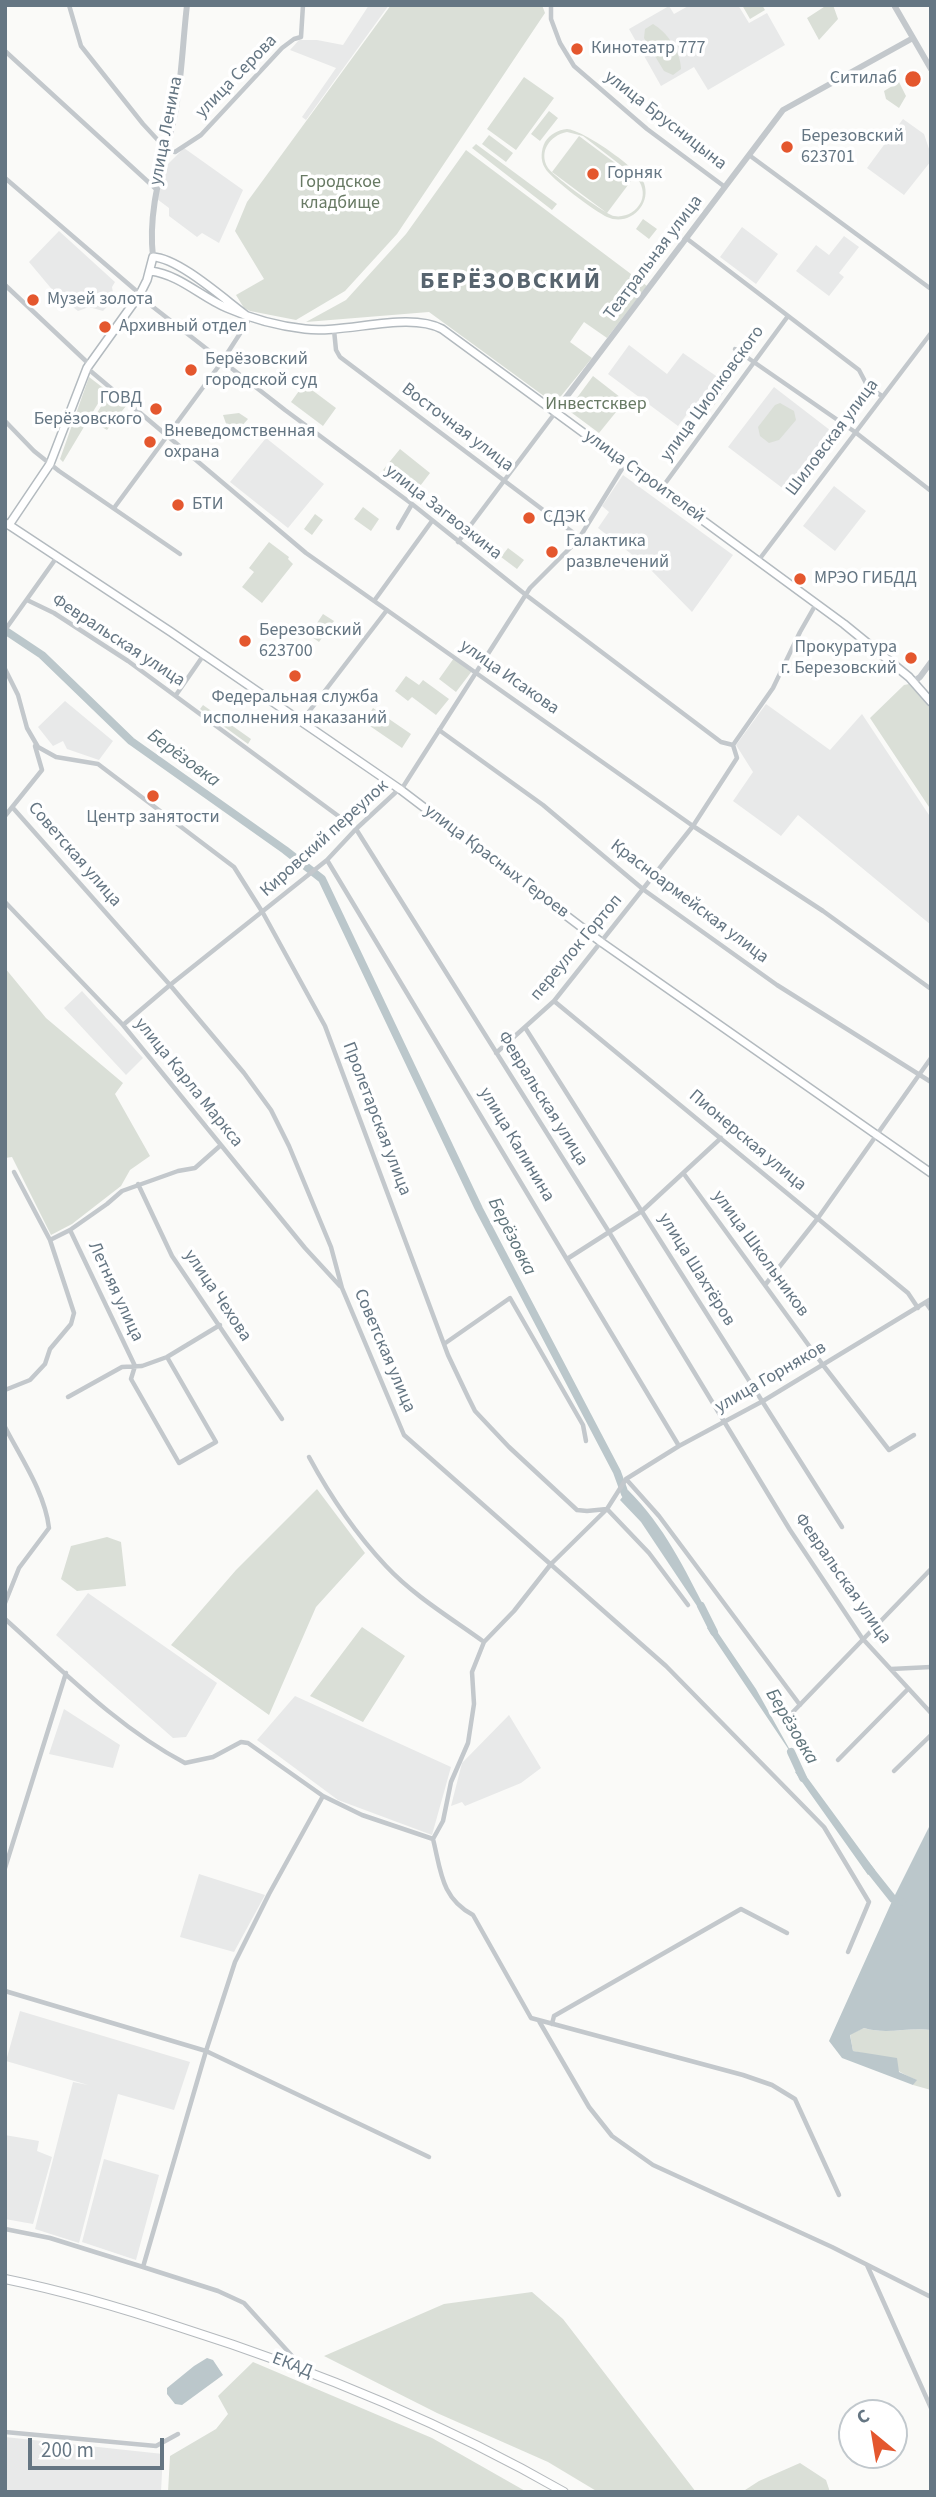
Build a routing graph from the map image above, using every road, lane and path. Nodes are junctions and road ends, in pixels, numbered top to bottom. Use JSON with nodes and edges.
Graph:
{"nodes":[{"id":1,"x":69,"y":5,"type":"edge"},
{"id":2,"x":187,"y":5,"type":"edge"},
{"id":3,"x":303,"y":5,"type":"edge"},
{"id":4,"x":551,"y":5,"type":"edge"},
{"id":5,"x":894,"y":5,"type":"edge"},
{"id":6,"x":913,"y":38,"type":"junction"},
{"id":7,"x":5,"y":51,"type":"edge"},
{"id":8,"x":931,"y":69,"type":"edge"},
{"id":9,"x":167,"y":150,"type":"junction"},
{"id":10,"x":749,"y":155,"type":"junction"},
{"id":11,"x":5,"y":178,"type":"edge"},
{"id":12,"x":725,"y":187,"type":"junction"},
{"id":13,"x":156,"y":189,"type":"junction"},
{"id":14,"x":686,"y":238,"type":"junction"},
{"id":15,"x":153,"y":257,"type":"junction"},
{"id":16,"x":151,"y":271,"type":"junction"},
{"id":17,"x":5,"y":285,"type":"edge"},
{"id":18,"x":213,"y":289,"type":"junction"},
{"id":19,"x":931,"y":289,"type":"edge"},
{"id":20,"x":139,"y":295,"type":"junction"},
{"id":21,"x":207,"y":296,"type":"junction"},
{"id":22,"x":788,"y":316,"type":"junction"},
{"id":23,"x":248,"y":317,"type":"junction"},
{"id":24,"x":334,"y":330,"type":"junction"},
{"id":25,"x":931,"y":333,"type":"edge"},
{"id":26,"x":735,"y":349,"type":"dead end"},
{"id":27,"x":222,"y":361,"type":"junction"},
{"id":28,"x":753,"y":362,"type":"junction"},
{"id":29,"x":88,"y":366,"type":"junction"},
{"id":30,"x":882,"y":396,"type":"junction"},
{"id":31,"x":555,"y":412,"type":"junction"},
{"id":32,"x":5,"y":421,"type":"edge"},
{"id":33,"x":855,"y":432,"type":"junction"},
{"id":34,"x":165,"y":435,"type":"junction"},
{"id":35,"x":50,"y":464,"type":"junction"},
{"id":36,"x":625,"y":464,"type":"junction"},
{"id":37,"x":504,"y":480,"type":"junction"},
{"id":38,"x":660,"y":490,"type":"junction"},
{"id":39,"x":931,"y":491,"type":"edge"},
{"id":40,"x":412,"y":504,"type":"junction"},
{"id":41,"x":114,"y":508,"type":"junction"},
{"id":42,"x":432,"y":521,"type":"junction"},
{"id":43,"x":7,"y":524,"type":"edge"},
{"id":44,"x":398,"y":528,"type":"dead end"},
{"id":45,"x":579,"y":537,"type":"junction"},
{"id":46,"x":458,"y":542,"type":"junction"},
{"id":47,"x":180,"y":554,"type":"dead end"},
{"id":48,"x":57,"y":557,"type":"junction"},
{"id":49,"x":758,"y":561,"type":"junction"},
{"id":50,"x":526,"y":595,"type":"junction"},
{"id":51,"x":27,"y":600,"type":"junction"},
{"id":52,"x":374,"y":601,"type":"junction"},
{"id":53,"x":816,"y":604,"type":"junction"},
{"id":54,"x":387,"y":610,"type":"junction"},
{"id":55,"x":5,"y":630,"type":"edge"},
{"id":56,"x":203,"y":656,"type":"junction"},
{"id":57,"x":931,"y":662,"type":"edge"},
{"id":58,"x":5,"y":669,"type":"edge"},
{"id":59,"x":476,"y":672,"type":"junction"},
{"id":60,"x":913,"y":682,"type":"junction"},
{"id":61,"x":176,"y":695,"type":"junction"},
{"id":62,"x":931,"y":702,"type":"edge"},
{"id":63,"x":301,"y":722,"type":"junction"},
{"id":64,"x":439,"y":730,"type":"junction"},
{"id":65,"x":34,"y":742,"type":"junction"},
{"id":66,"x":733,"y":745,"type":"junction"},
{"id":67,"x":401,"y":790,"type":"junction"},
{"id":68,"x":13,"y":808,"type":"junction"},
{"id":69,"x":5,"y":816,"type":"edge"},
{"id":70,"x":692,"y":826,"type":"junction"},
{"id":71,"x":356,"y":829,"type":"junction"},
{"id":72,"x":327,"y":860,"type":"junction"},
{"id":73,"x":644,"y":890,"type":"junction"},
{"id":74,"x":5,"y":902,"type":"edge"},
{"id":75,"x":264,"y":913,"type":"junction"},
{"id":76,"x":601,"y":942,"type":"junction"},
{"id":77,"x":170,"y":985,"type":"junction"},
{"id":78,"x":931,"y":989,"type":"edge"},
{"id":79,"x":554,"y":1001,"type":"junction"},
{"id":80,"x":123,"y":1026,"type":"junction"},
{"id":81,"x":526,"y":1028,"type":"junction"},
{"id":82,"x":496,"y":1053,"type":"junction"},
{"id":83,"x":931,"y":1058,"type":"edge"},
{"id":84,"x":920,"y":1076,"type":"junction"},
{"id":85,"x":931,"y":1082,"type":"edge"},
{"id":86,"x":877,"y":1135,"type":"junction"},
{"id":87,"x":721,"y":1138,"type":"junction"},
{"id":88,"x":221,"y":1145,"type":"junction"},
{"id":89,"x":13,"y":1172,"type":"dead end"},
{"id":90,"x":931,"y":1173,"type":"edge"},
{"id":91,"x":684,"y":1174,"type":"junction"},
{"id":92,"x":138,"y":1184,"type":"junction"},
{"id":93,"x":642,"y":1211,"type":"junction"},
{"id":94,"x":818,"y":1218,"type":"junction"},
{"id":95,"x":70,"y":1230,"type":"junction"},
{"id":96,"x":609,"y":1232,"type":"junction"},
{"id":97,"x":50,"y":1240,"type":"junction"},
{"id":98,"x":567,"y":1259,"type":"junction"},
{"id":99,"x":765,"y":1285,"type":"junction"},
{"id":100,"x":342,"y":1288,"type":"junction"},
{"id":101,"x":928,"y":1301,"type":"edge"},
{"id":102,"x":918,"y":1308,"type":"junction"},
{"id":103,"x":931,"y":1310,"type":"edge"},
{"id":104,"x":220,"y":1325,"type":"junction"},
{"id":105,"x":444,"y":1345,"type":"junction"},
{"id":106,"x":167,"y":1357,"type":"junction"},
{"id":107,"x":823,"y":1365,"type":"junction"},
{"id":108,"x":135,"y":1366,"type":"junction"},
{"id":109,"x":5,"y":1390,"type":"edge"},
{"id":110,"x":68,"y":1397,"type":"dead end"},
{"id":111,"x":763,"y":1401,"type":"junction"},
{"id":112,"x":282,"y":1419,"type":"dead end"},
{"id":113,"x":724,"y":1421,"type":"junction"},
{"id":114,"x":5,"y":1427,"type":"edge"},
{"id":115,"x":914,"y":1435,"type":"dead end"},
{"id":116,"x":586,"y":1441,"type":"dead end"},
{"id":117,"x":679,"y":1446,"type":"junction"},
{"id":118,"x":309,"y":1457,"type":"dead end"},
{"id":119,"x":626,"y":1479,"type":"junction"},
{"id":120,"x":607,"y":1509,"type":"junction"},
{"id":121,"x":842,"y":1527,"type":"dead end"},
{"id":122,"x":551,"y":1564,"type":"junction"},
{"id":123,"x":931,"y":1569,"type":"edge"},
{"id":124,"x":5,"y":1603,"type":"edge"},
{"id":125,"x":688,"y":1605,"type":"dead end"},
{"id":126,"x":5,"y":1619,"type":"edge"},
{"id":127,"x":862,"y":1638,"type":"junction"},
{"id":128,"x":484,"y":1642,"type":"junction"},
{"id":129,"x":931,"y":1667,"type":"edge"},
{"id":130,"x":891,"y":1669,"type":"junction"},
{"id":131,"x":66,"y":1673,"type":"junction"},
{"id":132,"x":908,"y":1689,"type":"junction"},
{"id":133,"x":800,"y":1705,"type":"junction"},
{"id":134,"x":931,"y":1713,"type":"edge"},
{"id":135,"x":791,"y":1714,"type":"dead end"},
{"id":136,"x":931,"y":1735,"type":"edge"},
{"id":137,"x":838,"y":1760,"type":"dead end"},
{"id":138,"x":894,"y":1771,"type":"dead end"},
{"id":139,"x":323,"y":1796,"type":"junction"},
{"id":140,"x":433,"y":1839,"type":"junction"},
{"id":141,"x":5,"y":1868,"type":"edge"},
{"id":142,"x":787,"y":1933,"type":"dead end"},
{"id":143,"x":848,"y":1952,"type":"dead end"},
{"id":144,"x":5,"y":1991,"type":"edge"},
{"id":145,"x":539,"y":2021,"type":"junction"},
{"id":146,"x":552,"y":2024,"type":"junction"},
{"id":147,"x":206,"y":2051,"type":"junction"},
{"id":148,"x":429,"y":2157,"type":"dead end"},
{"id":149,"x":839,"y":2195,"type":"dead end"},
{"id":150,"x":5,"y":2229,"type":"edge"},
{"id":151,"x":867,"y":2264,"type":"junction"},
{"id":152,"x":143,"y":2267,"type":"junction"},
{"id":153,"x":5,"y":2279,"type":"edge"},
{"id":154,"x":931,"y":2297,"type":"edge"},
{"id":155,"x":306,"y":2371,"type":"junction"},
{"id":156,"x":931,"y":2408,"type":"edge"},
{"id":157,"x":5,"y":2432,"type":"edge"},
{"id":158,"x":178,"y":2434,"type":"dead end"},
{"id":159,"x":564,"y":2492,"type":"edge"}],
"edges":[{"from":1,"to":9,"type":"street"},
{"from":2,"to":9,"type":"street","name":"улица Ленина"},
{"from":3,"to":9,"type":"street","name":"улица Серова"},
{"from":4,"to":12,"type":"street","name":"улица Брусницына"},
{"from":5,"to":6,"type":"street"},
{"from":6,"to":8,"type":"street"},
{"from":6,"to":10,"type":"street","name":"Театральная улица"},
{"from":7,"to":13,"type":"street"},
{"from":9,"to":13,"type":"street","name":"улица Ленина"},
{"from":10,"to":12,"type":"street","name":"Театральная улица"},
{"from":10,"to":19,"type":"street"},
{"from":11,"to":20,"type":"street","name":"улица Загвозкина"},
{"from":12,"to":14,"type":"street","name":"Театральная улица"},
{"from":13,"to":15,"type":"street","name":"улица Ленина"},
{"from":14,"to":22,"type":"street","name":"улица Циолковского"},
{"from":14,"to":31,"type":"street","name":"Театральная улица"},
{"from":15,"to":16,"type":"main road"},
{"from":15,"to":18,"type":"main road"},
{"from":16,"to":20,"type":"main road"},
{"from":16,"to":21,"type":"main road"},
{"from":17,"to":29,"type":"street","name":"улица Исакова"},
{"from":18,"to":21,"type":"main road"},
{"from":18,"to":23,"type":"main road"},
{"from":20,"to":27,"type":"street","name":"улица Загвозкина"},
{"from":20,"to":29,"type":"main road"},
{"from":21,"to":23,"type":"main road"},
{"from":22,"to":28,"type":"street","name":"улица Циолковского"},
{"from":22,"to":30,"type":"street","name":"улица Циолковского"},
{"from":23,"to":24,"type":"main road","name":"улица Строителей"},
{"from":23,"to":27,"type":"street"},
{"from":24,"to":31,"type":"main road","name":"улица Строителей"},
{"from":24,"to":37,"type":"street","name":"Восточная улица"},
{"from":25,"to":30,"type":"street","name":"Шиловская улица"},
{"from":26,"to":28,"type":"street"},
{"from":27,"to":34,"type":"street"},
{"from":27,"to":40,"type":"street","name":"улица Загвозкина"},
{"from":28,"to":33,"type":"street"},
{"from":28,"to":38,"type":"street","name":"улица Циолковского"},
{"from":29,"to":34,"type":"street","name":"улица Исакова"},
{"from":29,"to":35,"type":"main road"},
{"from":30,"to":33,"type":"street","name":"Шиловская улица"},
{"from":31,"to":36,"type":"main road","name":"улица Строителей"},
{"from":31,"to":37,"type":"street","name":"Театральная улица"},
{"from":32,"to":35,"type":"street"},
{"from":33,"to":39,"type":"street"},
{"from":33,"to":49,"type":"street","name":"Шиловская улица"},
{"from":34,"to":41,"type":"street"},
{"from":34,"to":52,"type":"street","name":"улица Исакова"},
{"from":35,"to":41,"type":"street"},
{"from":35,"to":43,"type":"main road"},
{"from":36,"to":38,"type":"main road","name":"улица Строителей"},
{"from":36,"to":45,"type":"street","name":"Кировский переулок"},
{"from":37,"to":45,"type":"street","name":"Восточная улица"},
{"from":37,"to":46,"type":"street","name":"Театральная улица"},
{"from":38,"to":49,"type":"main road","name":"улица Строителей"},
{"from":40,"to":42,"type":"street","name":"улица Загвозкина"},
{"from":40,"to":44,"type":"street"},
{"from":41,"to":47,"type":"street"},
{"from":42,"to":46,"type":"street","name":"улица Загвозкина"},
{"from":42,"to":52,"type":"street"},
{"from":43,"to":48,"type":"main road","name":"улица Красных Героев"},
{"from":45,"to":50,"type":"street","name":"Кировский переулок"},
{"from":46,"to":50,"type":"street","name":"улица Загвозкина"},
{"from":48,"to":51,"type":"street"},
{"from":48,"to":56,"type":"main road","name":"улица Красных Героев"},
{"from":49,"to":53,"type":"main road","name":"улица Строителей"},
{"from":50,"to":59,"type":"street","name":"Кировский переулок"},
{"from":50,"to":66,"type":"street","name":"улица Загвозкина"},
{"from":51,"to":55,"type":"street"},
{"from":51,"to":61,"type":"street","name":"Февральская улица"},
{"from":52,"to":54,"type":"street","name":"улица Исакова"},
{"from":53,"to":60,"type":"main road","name":"улица Строителей"},
{"from":53,"to":66,"type":"street","name":"переулок Гортоп"},
{"from":54,"to":59,"type":"street","name":"улица Исакова"},
{"from":54,"to":63,"type":"street"},
{"from":56,"to":61,"type":"street"},
{"from":56,"to":63,"type":"main road","name":"улица Красных Героев"},
{"from":57,"to":60,"type":"street"},
{"from":58,"to":65,"type":"street"},
{"from":59,"to":64,"type":"street","name":"Кировский переулок"},
{"from":59,"to":70,"type":"street","name":"улица Исакова"},
{"from":60,"to":62,"type":"main road","name":"улица Строителей"},
{"from":61,"to":71,"type":"street","name":"Февральская улица"},
{"from":63,"to":67,"type":"main road","name":"улица Красных Героев"},
{"from":64,"to":67,"type":"street","name":"Кировский переулок"},
{"from":64,"to":73,"type":"street","name":"Красноармейская улица"},
{"from":65,"to":68,"type":"street"},
{"from":65,"to":75,"type":"street","name":"Пролетарская улица"},
{"from":66,"to":70,"type":"street","name":"переулок Гортоп"},
{"from":67,"to":71,"type":"street","name":"Кировский переулок"},
{"from":67,"to":76,"type":"main road","name":"улица Красных Героев"},
{"from":68,"to":69,"type":"street"},
{"from":68,"to":77,"type":"street","name":"Советская улица"},
{"from":70,"to":73,"type":"street","name":"переулок Гортоп"},
{"from":70,"to":78,"type":"street","name":"улица Исакова"},
{"from":71,"to":72,"type":"street","name":"Кировский переулок"},
{"from":71,"to":82,"type":"street","name":"Февральская улица"},
{"from":72,"to":75,"type":"street","name":"Кировский переулок"},
{"from":72,"to":98,"type":"street","name":"улица Калинина"},
{"from":73,"to":76,"type":"street","name":"переулок Гортоп"},
{"from":73,"to":84,"type":"street","name":"Красноармейская улица"},
{"from":74,"to":80,"type":"street","name":"улица Карла Маркса"},
{"from":75,"to":77,"type":"street","name":"Кировский переулок"},
{"from":75,"to":105,"type":"street","name":"Пролетарская улица"},
{"from":76,"to":79,"type":"street","name":"переулок Гортоп"},
{"from":76,"to":86,"type":"main road","name":"улица Красных Героев"},
{"from":77,"to":80,"type":"street","name":"Кировский переулок"},
{"from":77,"to":100,"type":"street","name":"Советская улица"},
{"from":79,"to":81,"type":"street","name":"переулок Гортоп"},
{"from":79,"to":87,"type":"street","name":"Пионерская улица"},
{"from":80,"to":88,"type":"street","name":"улица Карла Маркса"},
{"from":81,"to":82,"type":"street","name":"переулок Гортоп"},
{"from":81,"to":93,"type":"street","name":"улица Шахтёров"},
{"from":82,"to":96,"type":"street","name":"Февральская улица"},
{"from":83,"to":84,"type":"street"},
{"from":84,"to":85,"type":"street","name":"Красноармейская улица"},
{"from":84,"to":86,"type":"street"},
{"from":86,"to":90,"type":"main road","name":"улица Красных Героев"},
{"from":86,"to":94,"type":"street"},
{"from":87,"to":91,"type":"street"},
{"from":87,"to":94,"type":"street","name":"Пионерская улица"},
{"from":88,"to":92,"type":"street"},
{"from":88,"to":100,"type":"street","name":"улица Карла Маркса"},
{"from":89,"to":97,"type":"street"},
{"from":91,"to":93,"type":"street"},
{"from":91,"to":99,"type":"street","name":"улица Школьников"},
{"from":92,"to":95,"type":"street"},
{"from":92,"to":104,"type":"street","name":"улица Чехова"},
{"from":93,"to":96,"type":"street"},
{"from":93,"to":111,"type":"street","name":"улица Шахтёров"},
{"from":94,"to":99,"type":"street"},
{"from":94,"to":102,"type":"street","name":"Пионерская улица"},
{"from":95,"to":97,"type":"street"},
{"from":95,"to":108,"type":"street","name":"Летняя улица"},
{"from":96,"to":98,"type":"street"},
{"from":96,"to":113,"type":"street","name":"Февральская улица"},
{"from":97,"to":109,"type":"street"},
{"from":98,"to":117,"type":"street","name":"улица Калинина"},
{"from":99,"to":107,"type":"street","name":"улица Школьников"},
{"from":100,"to":122,"type":"street","name":"Советская улица"},
{"from":101,"to":102,"type":"street","name":"улица Горняков"},
{"from":101,"to":103,"type":"street"},
{"from":102,"to":107,"type":"street","name":"улица Горняков"},
{"from":104,"to":106,"type":"street"},
{"from":104,"to":112,"type":"street","name":"улица Чехова"},
{"from":105,"to":116,"type":"street"},
{"from":105,"to":120,"type":"street","name":"Пролетарская улица"},
{"from":106,"to":108,"type":"street"},
{"from":106,"to":108,"type":"street","name":"Летняя улица"},
{"from":107,"to":111,"type":"street","name":"улица Горняков"},
{"from":107,"to":115,"type":"street","name":"улица Школьников"},
{"from":108,"to":110,"type":"street"},
{"from":111,"to":113,"type":"street","name":"улица Горняков"},
{"from":111,"to":121,"type":"street","name":"улица Шахтёров"},
{"from":113,"to":117,"type":"street","name":"улица Горняков"},
{"from":113,"to":127,"type":"street","name":"Февральская улица"},
{"from":114,"to":124,"type":"street"},
{"from":117,"to":119,"type":"street","name":"улица Горняков"},
{"from":118,"to":128,"type":"street"},
{"from":119,"to":120,"type":"street"},
{"from":119,"to":133,"type":"street"},
{"from":120,"to":122,"type":"street"},
{"from":120,"to":125,"type":"street"},
{"from":122,"to":128,"type":"street"},
{"from":122,"to":143,"type":"street","name":"Советская улица"},
{"from":123,"to":127,"type":"street"},
{"from":126,"to":131,"type":"street"},
{"from":127,"to":130,"type":"street","name":"Февральская улица"},
{"from":127,"to":133,"type":"street"},
{"from":128,"to":140,"type":"street"},
{"from":129,"to":130,"type":"street"},
{"from":130,"to":132,"type":"street","name":"Февральская улица"},
{"from":131,"to":139,"type":"street"},
{"from":131,"to":141,"type":"street"},
{"from":132,"to":134,"type":"street","name":"Февральская улица"},
{"from":132,"to":137,"type":"street"},
{"from":133,"to":135,"type":"street"},
{"from":136,"to":138,"type":"street"},
{"from":139,"to":140,"type":"street"},
{"from":139,"to":147,"type":"street"},
{"from":140,"to":145,"type":"street"},
{"from":142,"to":146,"type":"street"},
{"from":144,"to":147,"type":"street"},
{"from":145,"to":146,"type":"street"},
{"from":145,"to":151,"type":"street"},
{"from":146,"to":149,"type":"street"},
{"from":147,"to":148,"type":"street"},
{"from":147,"to":152,"type":"street"},
{"from":150,"to":152,"type":"street"},
{"from":151,"to":154,"type":"street"},
{"from":151,"to":156,"type":"street"},
{"from":152,"to":155,"type":"street"},
{"from":153,"to":155,"type":"highway","name":"ЕКАД"},
{"from":155,"to":159,"type":"highway","name":"ЕКАД"},
{"from":157,"to":158,"type":"street"}]}
